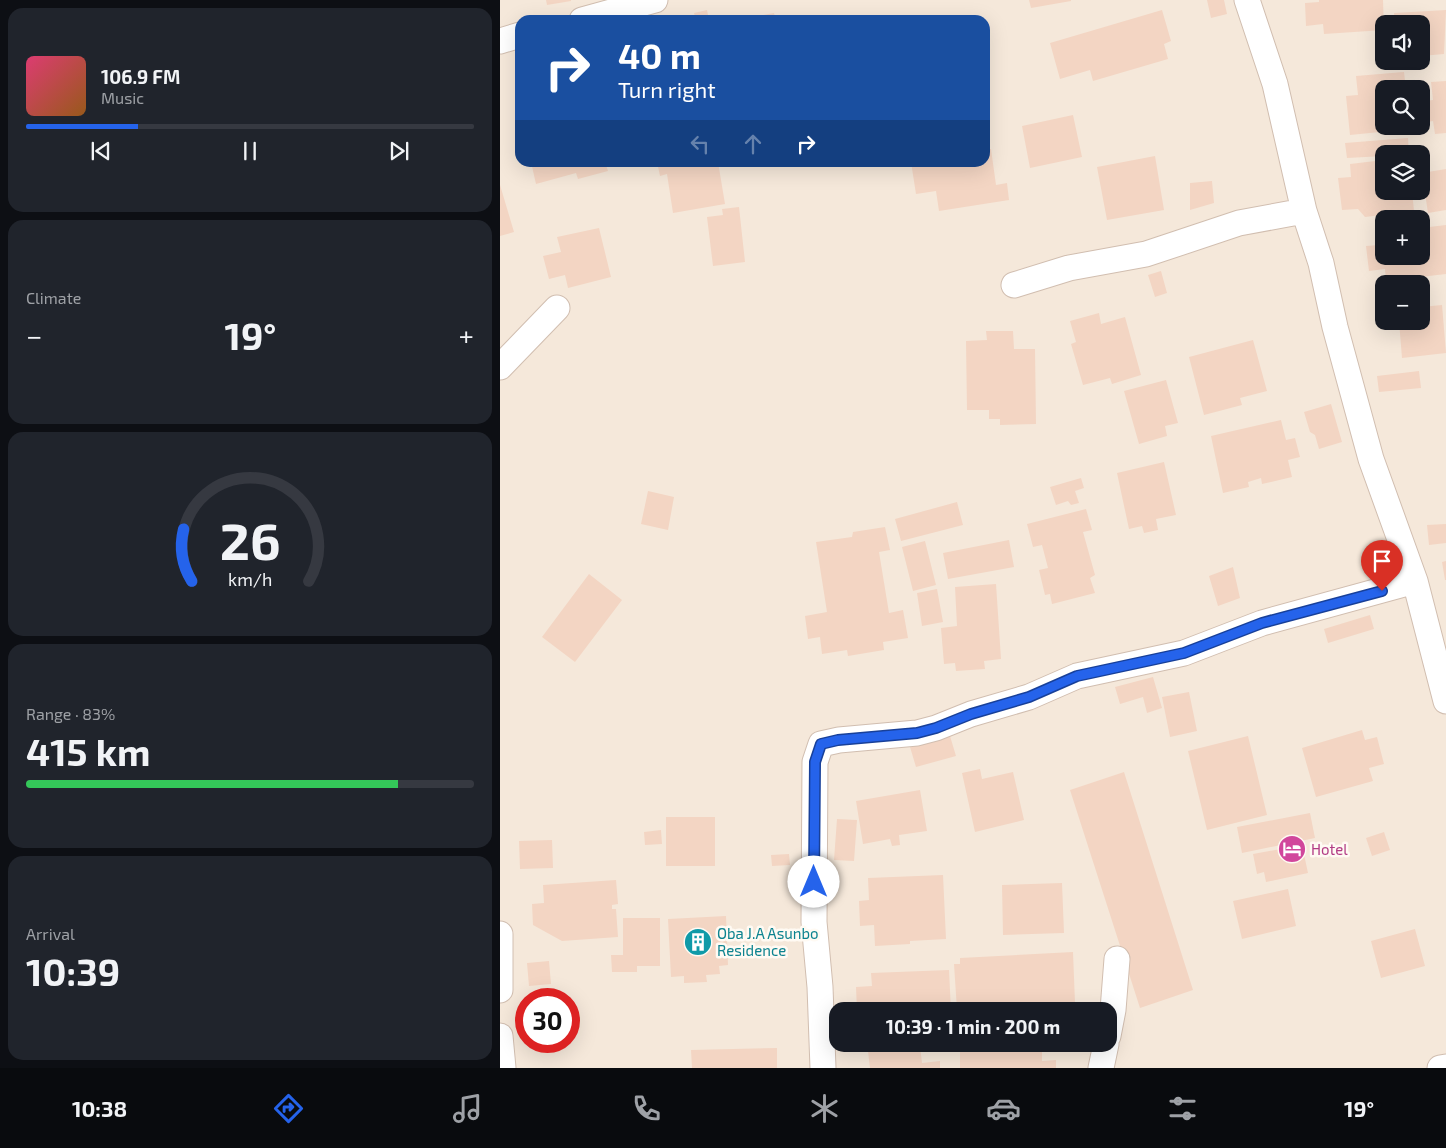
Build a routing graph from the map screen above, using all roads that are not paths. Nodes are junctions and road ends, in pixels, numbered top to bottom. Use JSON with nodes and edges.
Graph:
{"nodes":[{"id":1,"x":655,"y":0,"type":"edge"},
{"id":2,"x":1247,"y":0,"type":"edge"},
{"id":3,"x":600,"y":15,"type":"edge"},
{"id":4,"x":515,"y":36,"type":"edge"},
{"id":5,"x":500,"y":41,"type":"edge"},
{"id":6,"x":1304,"y":210,"type":"junction"},
{"id":7,"x":1014,"y":285,"type":"dead end"},
{"id":8,"x":557,"y":308,"type":"dead end"},
{"id":9,"x":500,"y":366,"type":"edge"},
{"id":10,"x":1416,"y":581,"type":"junction"},
{"id":11,"x":1446,"y":701,"type":"edge"},
{"id":12,"x":500,"y":934,"type":"edge"},
{"id":13,"x":1117,"y":959,"type":"dead end"},
{"id":14,"x":500,"y":990,"type":"edge"},
{"id":15,"x":1114,"y":1002,"type":"edge"},
{"id":16,"x":500,"y":1036,"type":"edge"},
{"id":17,"x":1104,"y":1052,"type":"edge"},
{"id":18,"x":1446,"y":1066,"type":"edge"},
{"id":19,"x":503,"y":1068,"type":"edge"},
{"id":20,"x":823,"y":1068,"type":"edge"},
{"id":21,"x":1101,"y":1068,"type":"edge"},
{"id":22,"x":1440,"y":1068,"type":"edge"}],
"edges":[{"from":1,"to":3,"type":"street"},
{"from":2,"to":6,"type":"street"},
{"from":4,"to":5,"type":"street"},
{"from":6,"to":7,"type":"street"},
{"from":6,"to":10,"type":"street"},
{"from":8,"to":9,"type":"street"},
{"from":10,"to":11,"type":"street"},
{"from":10,"to":20,"type":"street"},
{"from":12,"to":14,"type":"street"},
{"from":13,"to":15,"type":"street"},
{"from":16,"to":19,"type":"street"},
{"from":17,"to":21,"type":"street"},
{"from":18,"to":22,"type":"street"}]}
